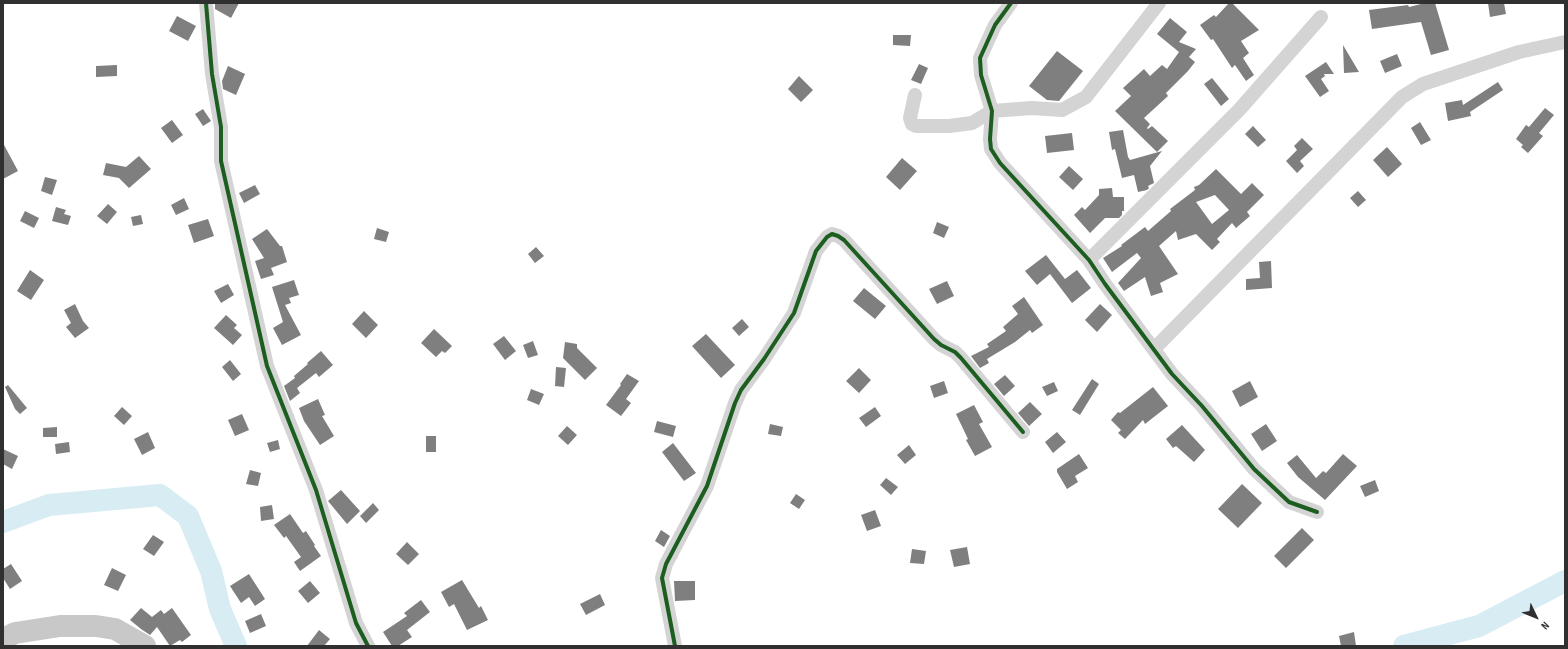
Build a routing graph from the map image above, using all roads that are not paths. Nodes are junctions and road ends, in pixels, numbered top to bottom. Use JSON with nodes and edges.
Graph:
{"nodes":[{"id":1,"x":206,"y":3,"type":"edge"},
{"id":2,"x":1011,"y":3,"type":"edge"},
{"id":3,"x":1159,"y":3,"type":"edge"},
{"id":4,"x":1321,"y":17,"type":"dead end"},
{"id":5,"x":1565,"y":42,"type":"edge"},
{"id":6,"x":915,"y":95,"type":"dead end"},
{"id":7,"x":992,"y":111,"type":"junction"},
{"id":8,"x":1089,"y":260,"type":"junction"},
{"id":9,"x":1154,"y":349,"type":"junction"},
{"id":10,"x":1023,"y":432,"type":"dead end"},
{"id":11,"x":1316,"y":512,"type":"dead end"},
{"id":12,"x":3,"y":638,"type":"edge"},
{"id":13,"x":145,"y":646,"type":"edge"},
{"id":14,"x":368,"y":646,"type":"edge"},
{"id":15,"x":675,"y":646,"type":"edge"}],
"edges":[{"from":1,"to":14,"type":"street"},
{"from":2,"to":7,"type":"street"},
{"from":3,"to":7,"type":"street"},
{"from":4,"to":8,"type":"street"},
{"from":5,"to":9,"type":"street"},
{"from":6,"to":7,"type":"street"},
{"from":7,"to":8,"type":"street"},
{"from":8,"to":9,"type":"street"},
{"from":9,"to":11,"type":"street"},
{"from":10,"to":15,"type":"street"},
{"from":12,"to":13,"type":"main road"}]}
